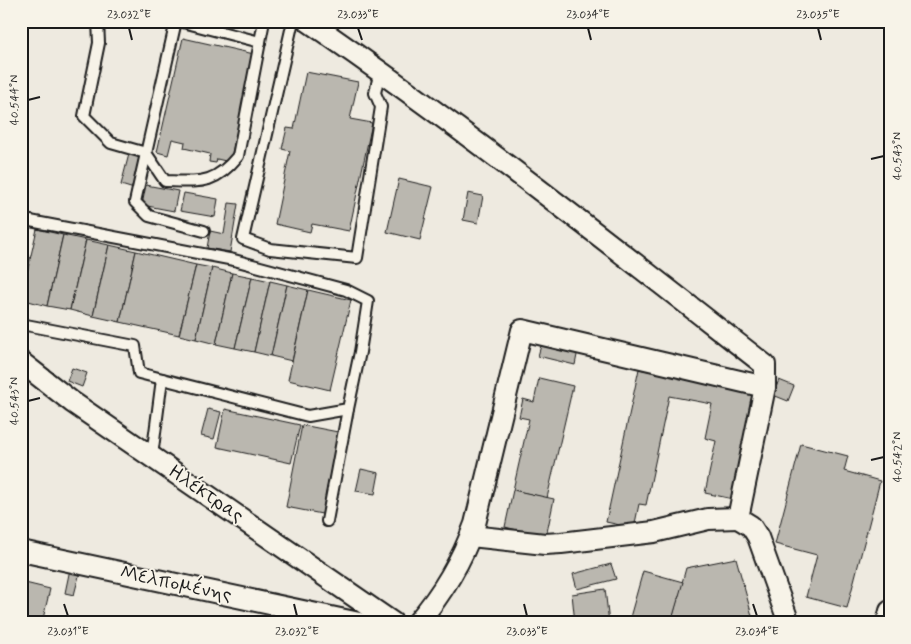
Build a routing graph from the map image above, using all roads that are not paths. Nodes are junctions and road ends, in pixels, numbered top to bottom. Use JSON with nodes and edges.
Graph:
{"nodes":[{"id":1,"x":98,"y":21,"type":"edge"},
{"id":2,"x":178,"y":21,"type":"edge"},
{"id":3,"x":264,"y":21,"type":"edge"},
{"id":4,"x":293,"y":21,"type":"edge"},
{"id":5,"x":308,"y":21,"type":"edge"},
{"id":6,"x":260,"y":42,"type":"junction"},
{"id":7,"x":380,"y":70,"type":"junction"},
{"id":8,"x":146,"y":153,"type":"junction"},
{"id":9,"x":204,"y":231,"type":"dead end"},
{"id":10,"x":21,"y":233,"type":"edge"},
{"id":11,"x":21,"y":324,"type":"edge"},
{"id":12,"x":21,"y":362,"type":"edge"},
{"id":13,"x":162,"y":379,"type":"junction"},
{"id":14,"x":765,"y":387,"type":"junction"},
{"id":15,"x":348,"y":409,"type":"junction"},
{"id":16,"x":152,"y":456,"type":"junction"},
{"id":17,"x":738,"y":518,"type":"junction"},
{"id":18,"x":327,"y":521,"type":"dead end"},
{"id":19,"x":470,"y":536,"type":"junction"},
{"id":20,"x":21,"y":551,"type":"edge"},
{"id":21,"x":890,"y":611,"type":"edge"},
{"id":22,"x":359,"y":623,"type":"edge"},
{"id":23,"x":393,"y":623,"type":"edge"},
{"id":24,"x":417,"y":623,"type":"edge"},
{"id":25,"x":789,"y":623,"type":"edge"},
{"id":26,"x":887,"y":623,"type":"edge"}],
"edges":[{"from":1,"to":8,"type":"lane"},
{"from":2,"to":6,"type":"lane"},
{"from":2,"to":8,"type":"lane"},
{"from":3,"to":6,"type":"lane"},
{"from":4,"to":7,"type":"lane"},
{"from":5,"to":7,"type":"street"},
{"from":6,"to":8,"type":"lane"},
{"from":7,"to":14,"type":"street"},
{"from":8,"to":9,"type":"lane"},
{"from":10,"to":15,"type":"lane"},
{"from":11,"to":13,"type":"lane"},
{"from":12,"to":16,"type":"street","name":"Ηλέκτρας"},
{"from":13,"to":15,"type":"lane"},
{"from":13,"to":16,"type":"lane"},
{"from":14,"to":17,"type":"street"},
{"from":14,"to":19,"type":"street"},
{"from":15,"to":18,"type":"lane"},
{"from":16,"to":23,"type":"street","name":"Ηλέκτρας"},
{"from":17,"to":19,"type":"street"},
{"from":17,"to":25,"type":"street"},
{"from":19,"to":24,"type":"street"},
{"from":20,"to":22,"type":"street","name":"Μελπομένης"},
{"from":21,"to":26,"type":"street"}]}
